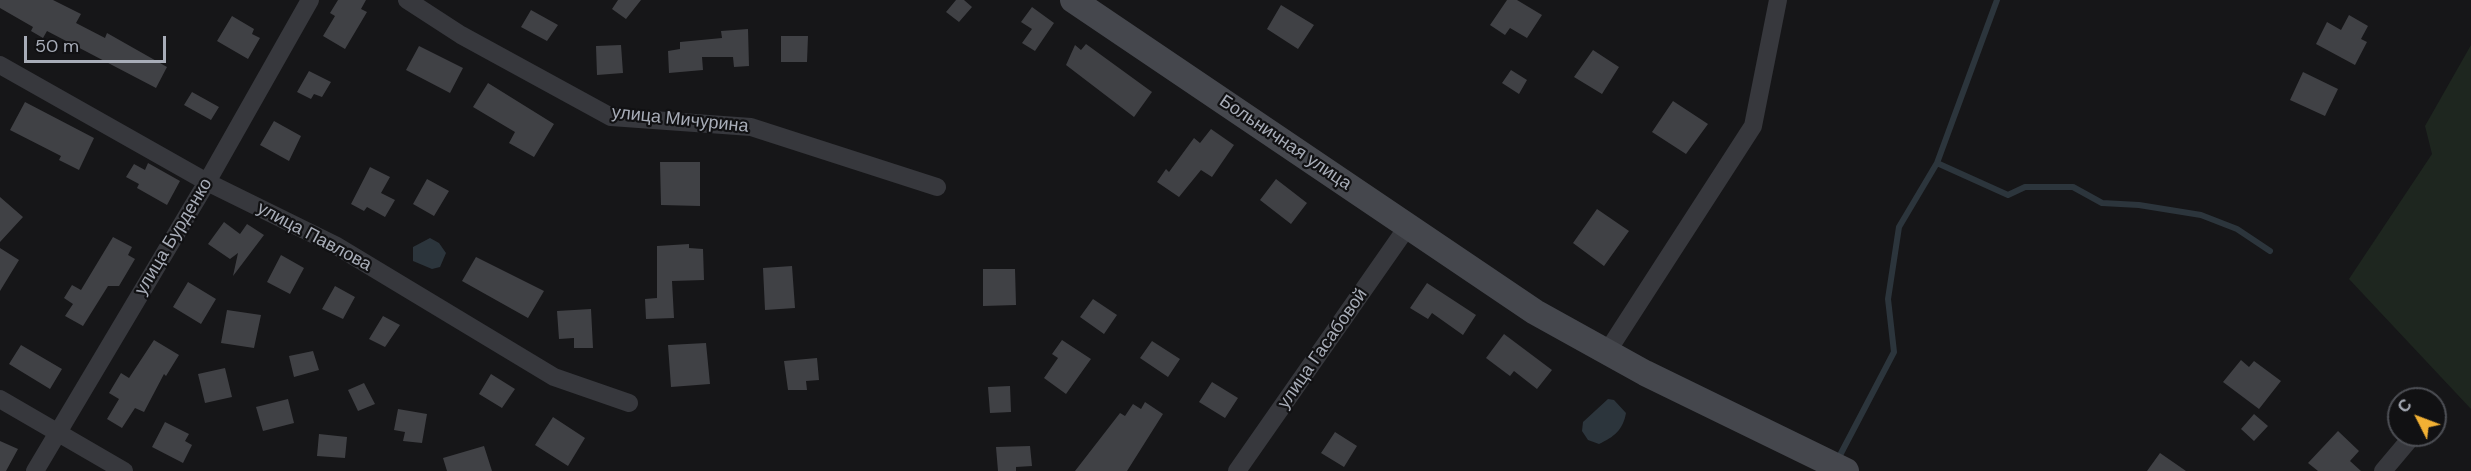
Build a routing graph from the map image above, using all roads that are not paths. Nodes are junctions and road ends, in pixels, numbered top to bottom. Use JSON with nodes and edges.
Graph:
{"nodes":[{"id":1,"x":310,"y":0,"type":"edge"},
{"id":2,"x":407,"y":0,"type":"edge"},
{"id":3,"x":1073,"y":0,"type":"edge"},
{"id":4,"x":1778,"y":0,"type":"edge"},
{"id":5,"x":0,"y":65,"type":"edge"},
{"id":6,"x":207,"y":182,"type":"junction"},
{"id":7,"x":937,"y":187,"type":"dead end"},
{"id":8,"x":1408,"y":226,"type":"junction"},
{"id":9,"x":1607,"y":352,"type":"junction"},
{"id":10,"x":0,"y":399,"type":"edge"},
{"id":11,"x":629,"y":403,"type":"dead end"},
{"id":12,"x":58,"y":433,"type":"junction"},
{"id":13,"x":2404,"y":447,"type":"edge"},
{"id":14,"x":35,"y":471,"type":"edge"},
{"id":15,"x":124,"y":471,"type":"edge"},
{"id":16,"x":1237,"y":471,"type":"edge"},
{"id":17,"x":1846,"y":471,"type":"edge"},
{"id":18,"x":2382,"y":471,"type":"edge"}],
"edges":[{"from":1,"to":6,"type":"street","name":"улица Бурденко"},
{"from":2,"to":7,"type":"street","name":"улица Мичурина"},
{"from":3,"to":8,"type":"street","name":"Больничная улица"},
{"from":4,"to":9,"type":"street"},
{"from":5,"to":6,"type":"street","name":"улица Павлова"},
{"from":6,"to":11,"type":"street","name":"улица Павлова"},
{"from":6,"to":12,"type":"street","name":"улица Бурденко"},
{"from":8,"to":9,"type":"street","name":"Больничная улица"},
{"from":8,"to":16,"type":"street","name":"улица Гасабовой"},
{"from":9,"to":17,"type":"street","name":"Больничная улица"},
{"from":10,"to":12,"type":"street"},
{"from":12,"to":14,"type":"street","name":"улица Бурденко"},
{"from":12,"to":15,"type":"street"},
{"from":13,"to":18,"type":"street"}]}
